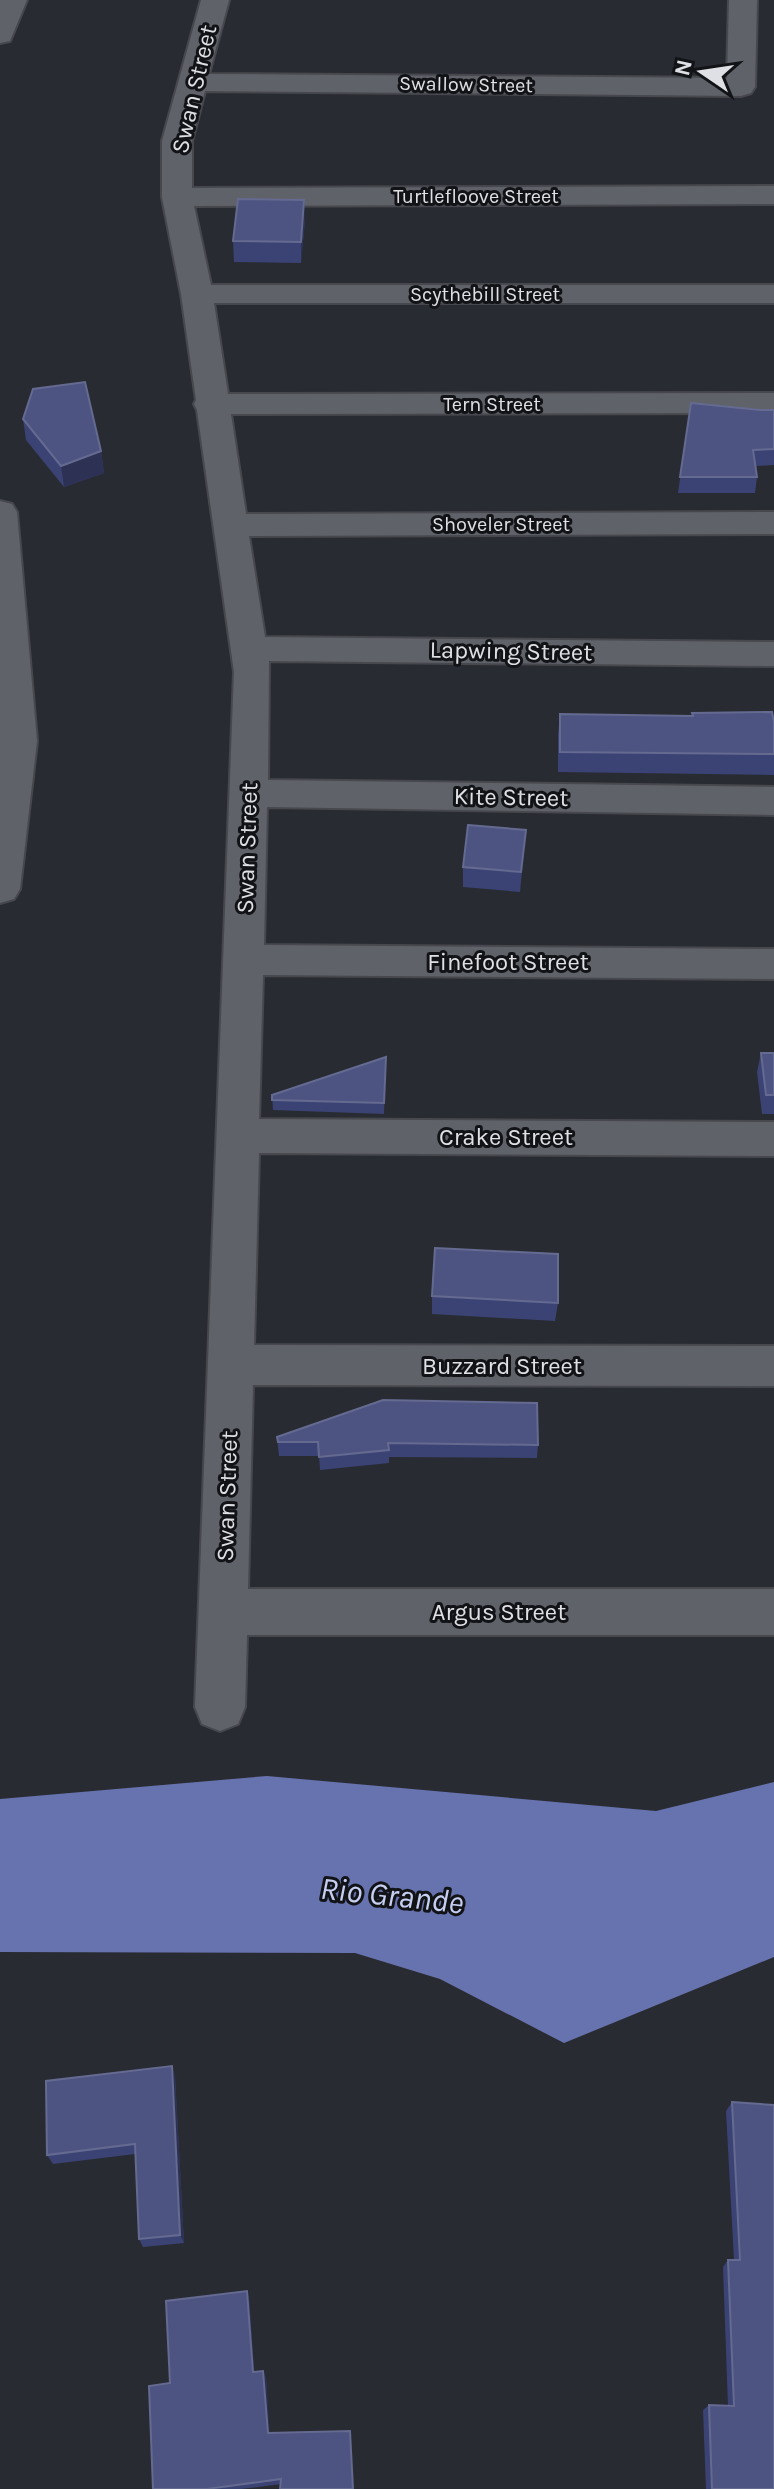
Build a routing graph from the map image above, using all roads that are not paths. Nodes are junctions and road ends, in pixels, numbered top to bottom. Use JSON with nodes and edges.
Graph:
{"nodes":[{"id":1,"x":13,"y":0,"type":"edge"},
{"id":2,"x":215,"y":0,"type":"edge"},
{"id":3,"x":743,"y":0,"type":"edge"},
{"id":4,"x":0,"y":35,"type":"edge"},
{"id":5,"x":192,"y":82,"type":"junction"},
{"id":6,"x":774,"y":195,"type":"edge"},
{"id":7,"x":177,"y":197,"type":"junction"},
{"id":8,"x":197,"y":294,"type":"junction"},
{"id":9,"x":774,"y":294,"type":"edge"},
{"id":10,"x":774,"y":403,"type":"edge"},
{"id":11,"x":210,"y":404,"type":"junction"},
{"id":12,"x":0,"y":512,"type":"edge"},
{"id":13,"x":774,"y":523,"type":"edge"},
{"id":14,"x":229,"y":525,"type":"junction"},
{"id":15,"x":4,"y":623,"type":"edge"},
{"id":16,"x":248,"y":649,"type":"junction"},
{"id":17,"x":774,"y":654,"type":"edge"},
{"id":18,"x":248,"y":793,"type":"junction"},
{"id":19,"x":774,"y":801,"type":"edge"},
{"id":20,"x":6,"y":805,"type":"edge"},
{"id":21,"x":0,"y":889,"type":"edge"},
{"id":22,"x":243,"y":960,"type":"junction"},
{"id":23,"x":774,"y":964,"type":"edge"},
{"id":24,"x":237,"y":1136,"type":"junction"},
{"id":25,"x":774,"y":1139,"type":"edge"},
{"id":26,"x":230,"y":1365,"type":"junction"},
{"id":27,"x":774,"y":1366,"type":"edge"},
{"id":28,"x":223,"y":1612,"type":"junction"},
{"id":29,"x":774,"y":1612,"type":"edge"},
{"id":30,"x":220,"y":1707,"type":"dead end"}],
"edges":[{"from":1,"to":4,"type":"street"},
{"from":2,"to":5,"type":"street","name":"Swan Street"},
{"from":3,"to":5,"type":"street","name":"Swallow Street"},
{"from":5,"to":7,"type":"street","name":"Swan Street"},
{"from":6,"to":7,"type":"street","name":"Turtlefloove Street"},
{"from":7,"to":8,"type":"street","name":"Swan Street"},
{"from":8,"to":9,"type":"street","name":"Scythebill Street"},
{"from":8,"to":11,"type":"street","name":"Swan Street"},
{"from":10,"to":11,"type":"street","name":"Tern Street"},
{"from":11,"to":14,"type":"street","name":"Swan Street"},
{"from":12,"to":15,"type":"street"},
{"from":13,"to":14,"type":"street","name":"Shoveler Street"},
{"from":14,"to":16,"type":"street","name":"Swan Street"},
{"from":15,"to":20,"type":"street"},
{"from":16,"to":17,"type":"street","name":"Lapwing Street"},
{"from":16,"to":18,"type":"street","name":"Swan Street"},
{"from":18,"to":19,"type":"street","name":"Kite Street"},
{"from":18,"to":22,"type":"street","name":"Swan Street"},
{"from":20,"to":21,"type":"street"},
{"from":22,"to":23,"type":"street","name":"Finefoot Street"},
{"from":22,"to":24,"type":"street","name":"Swan Street"},
{"from":24,"to":25,"type":"street","name":"Crake Street"},
{"from":24,"to":26,"type":"street","name":"Swan Street"},
{"from":26,"to":27,"type":"street","name":"Buzzard Street"},
{"from":26,"to":28,"type":"street","name":"Swan Street"},
{"from":28,"to":29,"type":"street","name":"Argus Street"},
{"from":28,"to":30,"type":"street","name":"Swan Street"}]}
